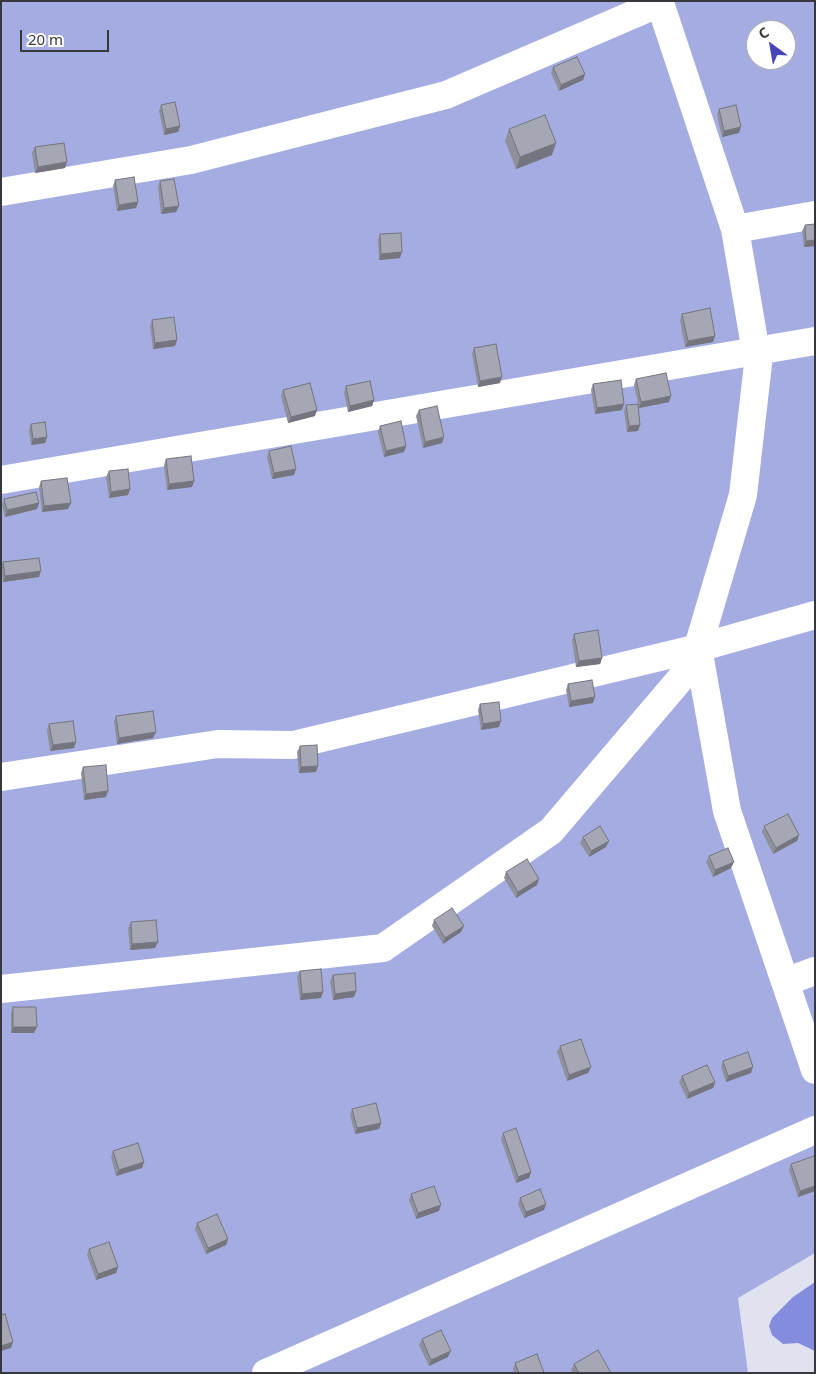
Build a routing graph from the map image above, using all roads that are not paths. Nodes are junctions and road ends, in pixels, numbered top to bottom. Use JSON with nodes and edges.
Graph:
{"nodes":[{"id":1,"x":664,"y":2,"type":"edge"},
{"id":2,"x":1,"y":192,"type":"edge"},
{"id":3,"x":815,"y":214,"type":"edge"},
{"id":4,"x":735,"y":229,"type":"junction"},
{"id":5,"x":815,"y":341,"type":"edge"},
{"id":6,"x":755,"y":351,"type":"junction"},
{"id":7,"x":1,"y":480,"type":"edge"},
{"id":8,"x":815,"y":615,"type":"edge"},
{"id":9,"x":698,"y":648,"type":"junction"},
{"id":10,"x":1,"y":777,"type":"edge"},
{"id":11,"x":815,"y":971,"type":"edge"},
{"id":12,"x":785,"y":982,"type":"junction"},
{"id":13,"x":1,"y":989,"type":"edge"},
{"id":14,"x":815,"y":1070,"type":"edge"},
{"id":15,"x":815,"y":1130,"type":"edge"},
{"id":16,"x":266,"y":1373,"type":"edge"}],
"edges":[{"from":1,"to":2,"type":"lane"},
{"from":1,"to":4,"type":"lane"},
{"from":3,"to":4,"type":"lane"},
{"from":4,"to":6,"type":"lane"},
{"from":5,"to":6,"type":"lane"},
{"from":6,"to":7,"type":"lane"},
{"from":6,"to":9,"type":"lane"},
{"from":8,"to":9,"type":"lane"},
{"from":9,"to":10,"type":"lane"},
{"from":9,"to":12,"type":"lane"},
{"from":9,"to":13,"type":"lane"},
{"from":11,"to":12,"type":"lane"},
{"from":12,"to":14,"type":"lane"},
{"from":15,"to":16,"type":"lane"}]}
